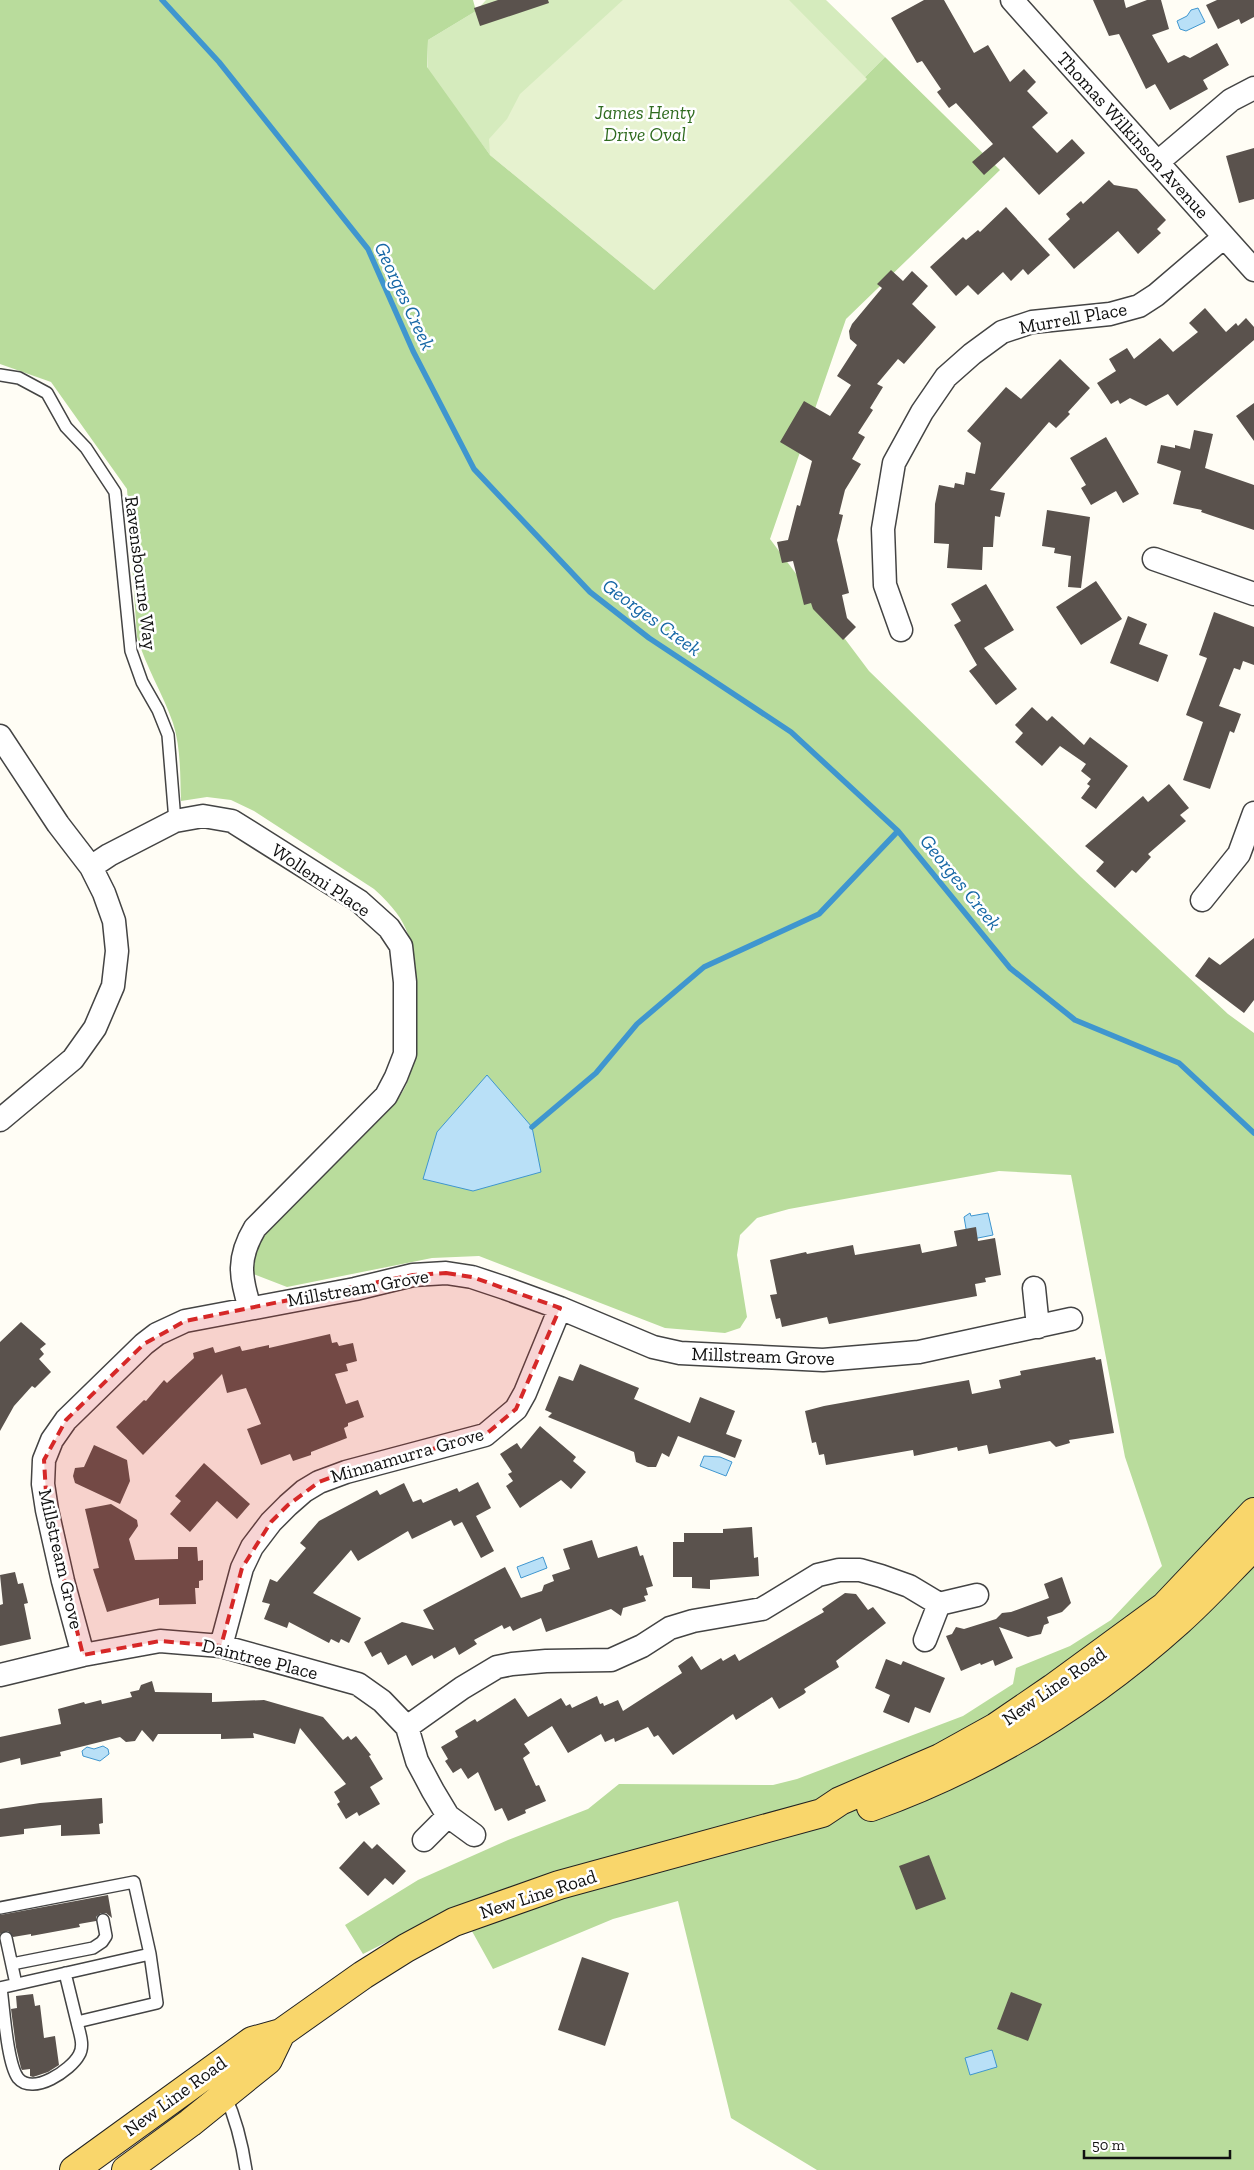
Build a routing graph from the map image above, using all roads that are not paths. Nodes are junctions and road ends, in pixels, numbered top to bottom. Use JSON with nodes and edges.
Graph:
{"nodes":[{"id":1,"x":1012,"y":0,"type":"edge"},
{"id":2,"x":1254,"y":88,"type":"edge"},
{"id":3,"x":1158,"y":162,"type":"junction"},
{"id":4,"x":1224,"y":237,"type":"junction"},
{"id":5,"x":1254,"y":270,"type":"edge"},
{"id":6,"x":0,"y":375,"type":"edge"},
{"id":7,"x":1154,"y":559,"type":"dead end"},
{"id":8,"x":1254,"y":594,"type":"edge"},
{"id":9,"x":901,"y":630,"type":"dead end"},
{"id":10,"x":0,"y":736,"type":"edge"},
{"id":11,"x":1254,"y":813,"type":"edge"},
{"id":12,"x":175,"y":821,"type":"junction"},
{"id":13,"x":91,"y":867,"type":"junction"},
{"id":14,"x":1202,"y":900,"type":"dead end"},
{"id":15,"x":0,"y":1120,"type":"edge"},
{"id":16,"x":1034,"y":1288,"type":"dead end"},
{"id":17,"x":250,"y":1308,"type":"junction"},
{"id":18,"x":560,"y":1308,"type":"junction"},
{"id":19,"x":1072,"y":1320,"type":"dead end"},
{"id":20,"x":1038,"y":1327,"type":"junction"},
{"id":21,"x":1254,"y":1512,"type":"edge"},
{"id":22,"x":1254,"y":1546,"type":"edge"},
{"id":23,"x":977,"y":1595,"type":"dead end"},
{"id":24,"x":939,"y":1604,"type":"junction"},
{"id":25,"x":925,"y":1640,"type":"dead end"},
{"id":26,"x":221,"y":1646,"type":"junction"},
{"id":27,"x":83,"y":1655,"type":"junction"},
{"id":28,"x":0,"y":1675,"type":"edge"},
{"id":29,"x":407,"y":1726,"type":"junction"},
{"id":30,"x":822,"y":1814,"type":"junction"},
{"id":31,"x":448,"y":1816,"type":"junction"},
{"id":32,"x":474,"y":1835,"type":"dead end"},
{"id":33,"x":424,"y":1840,"type":"dead end"},
{"id":34,"x":0,"y":1912,"type":"edge"},
{"id":35,"x":103,"y":1920,"type":"dead end"},
{"id":36,"x":6,"y":1938,"type":"dead end"},
{"id":37,"x":150,"y":1954,"type":"junction"},
{"id":38,"x":12,"y":1964,"type":"junction"},
{"id":39,"x":65,"y":1973,"type":"junction"},
{"id":40,"x":16,"y":1984,"type":"junction"},
{"id":41,"x":0,"y":1988,"type":"edge"},
{"id":42,"x":77,"y":2022,"type":"junction"},
{"id":43,"x":281,"y":2033,"type":"junction"},
{"id":44,"x":224,"y":2095,"type":"junction"},
{"id":45,"x":74,"y":2170,"type":"edge"},
{"id":46,"x":126,"y":2170,"type":"edge"},
{"id":47,"x":246,"y":2170,"type":"edge"}],
"edges":[{"from":1,"to":3,"type":"street","name":"Thomas Wilkinson Avenue"},
{"from":2,"to":3,"type":"street"},
{"from":3,"to":4,"type":"street","name":"Thomas Wilkinson Avenue"},
{"from":4,"to":5,"type":"street","name":"Thomas Wilkinson Avenue"},
{"from":4,"to":9,"type":"street","name":"Murrell Place"},
{"from":6,"to":12,"type":"lane","name":"Ravensbourne Way"},
{"from":7,"to":8,"type":"street"},
{"from":10,"to":13,"type":"street"},
{"from":11,"to":14,"type":"street"},
{"from":12,"to":13,"type":"street","name":"Wollemi Place"},
{"from":12,"to":17,"type":"street","name":"Wollemi Place"},
{"from":13,"to":15,"type":"street"},
{"from":16,"to":20,"type":"street"},
{"from":17,"to":18,"type":"street","name":"Millstream Grove"},
{"from":17,"to":27,"type":"street","name":"Millstream Grove"},
{"from":18,"to":20,"type":"street","name":"Millstream Grove"},
{"from":18,"to":26,"type":"street","name":"Minnamurra Grove"},
{"from":19,"to":20,"type":"street","name":"Millstream Grove"},
{"from":21,"to":30,"type":"main road","name":"New Line Road"},
{"from":22,"to":30,"type":"main road","name":"New Line Road"},
{"from":23,"to":24,"type":"street"},
{"from":24,"to":25,"type":"street"},
{"from":24,"to":29,"type":"street"},
{"from":26,"to":27,"type":"street","name":"Daintree Place"},
{"from":26,"to":29,"type":"street","name":"Daintree Place"},
{"from":27,"to":28,"type":"street","name":"Daintree Place"},
{"from":29,"to":31,"type":"street","name":"Daintree Place"},
{"from":30,"to":43,"type":"main road","name":"New Line Road"},
{"from":31,"to":32,"type":"street","name":"Daintree Place"},
{"from":31,"to":33,"type":"street"},
{"from":34,"to":37,"type":"lane"},
{"from":35,"to":38,"type":"lane"},
{"from":36,"to":38,"type":"lane"},
{"from":37,"to":39,"type":"lane"},
{"from":37,"to":42,"type":"lane"},
{"from":38,"to":40,"type":"lane"},
{"from":39,"to":40,"type":"lane"},
{"from":39,"to":42,"type":"lane"},
{"from":40,"to":41,"type":"lane"},
{"from":41,"to":42,"type":"lane"},
{"from":43,"to":44,"type":"main road","name":"New Line Road"},
{"from":43,"to":45,"type":"main road","name":"New Line Road"},
{"from":44,"to":46,"type":"main road","name":"New Line Road"},
{"from":44,"to":47,"type":"lane"}]}
